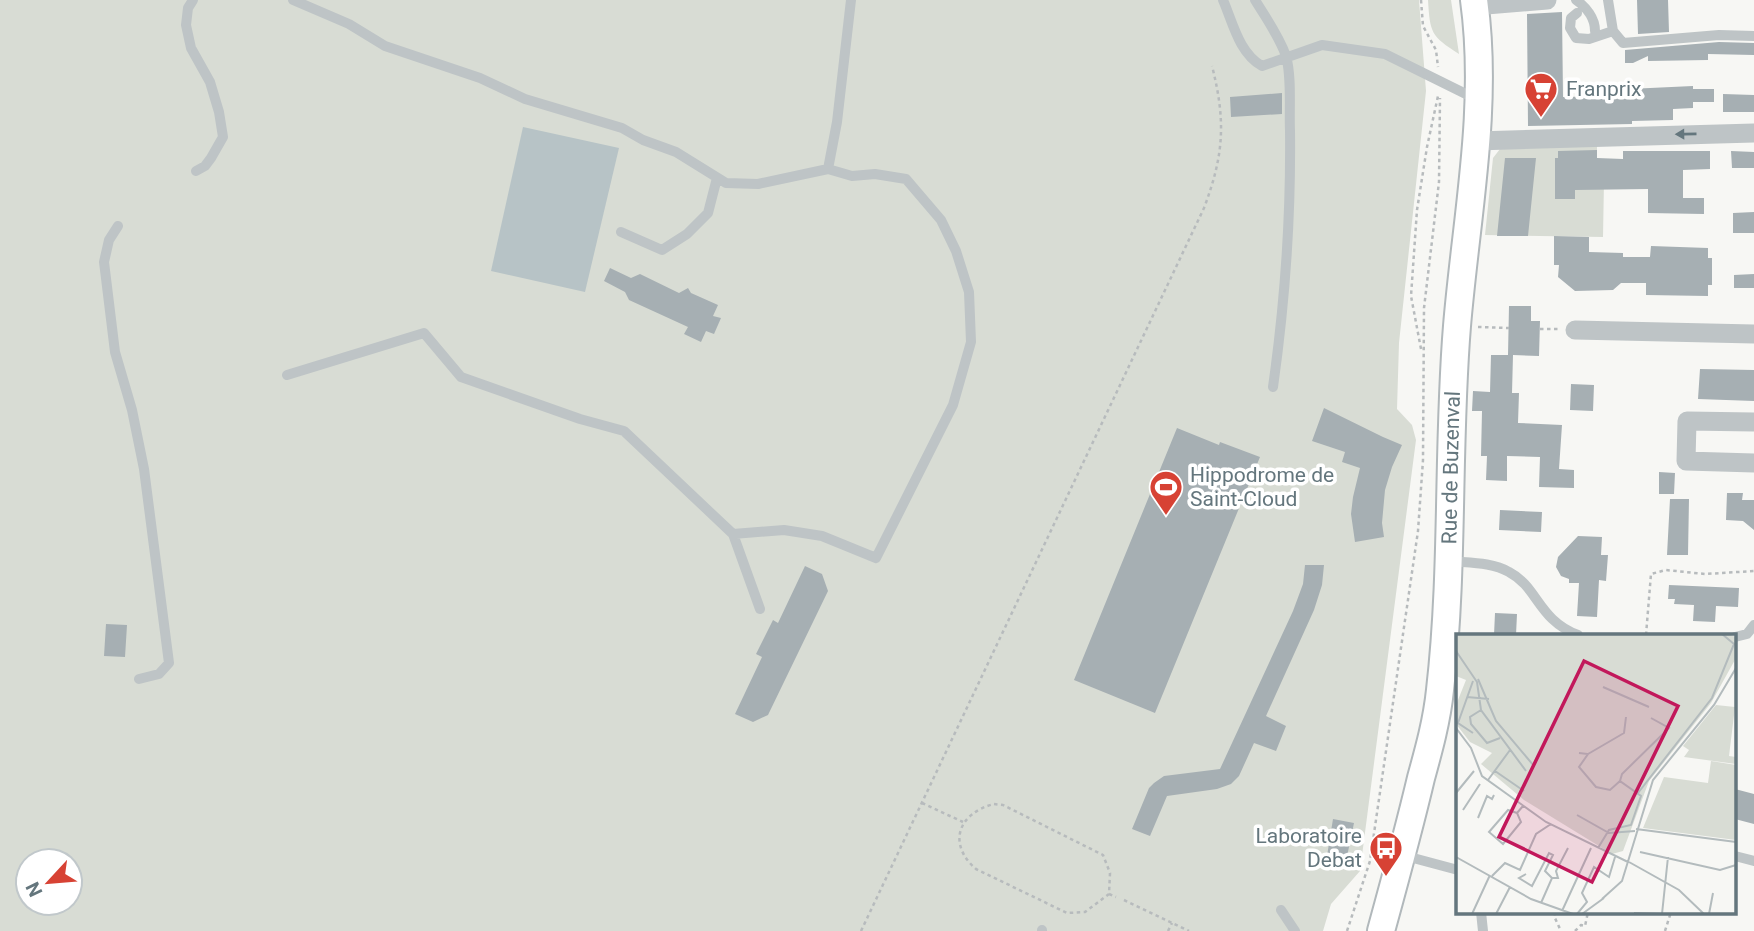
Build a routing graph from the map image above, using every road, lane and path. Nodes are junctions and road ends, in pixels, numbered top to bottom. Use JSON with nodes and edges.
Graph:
{"nodes":[{"id":1,"x":193,"y":0,"type":"edge"},
{"id":2,"x":293,"y":0,"type":"edge"},
{"id":3,"x":851,"y":0,"type":"edge"},
{"id":4,"x":1223,"y":0,"type":"edge"},
{"id":5,"x":1255,"y":0,"type":"edge"},
{"id":6,"x":1421,"y":0,"type":"edge"},
{"id":7,"x":1547,"y":0,"type":"edge"},
{"id":8,"x":1576,"y":0,"type":"edge"},
{"id":9,"x":1608,"y":0,"type":"edge"},
{"id":10,"x":1474,"y":3,"type":"edge"},
{"id":11,"x":1577,"y":13,"type":"dead end"},
{"id":12,"x":1595,"y":31,"type":"dead end"},
{"id":13,"x":1613,"y":32,"type":"junction"},
{"id":14,"x":1754,"y":36,"type":"edge"},
{"id":15,"x":1286,"y":58,"type":"junction"},
{"id":16,"x":1212,"y":66,"type":"dead end"},
{"id":17,"x":1441,"y":81,"type":"junction"},
{"id":18,"x":1478,"y":100,"type":"junction"},
{"id":19,"x":1754,"y":133,"type":"edge"},
{"id":20,"x":1476,"y":141,"type":"junction"},
{"id":21,"x":828,"y":169,"type":"junction"},
{"id":22,"x":196,"y":171,"type":"dead end"},
{"id":23,"x":717,"y":178,"type":"junction"},
{"id":24,"x":118,"y":226,"type":"dead end"},
{"id":25,"x":621,"y":232,"type":"dead end"},
{"id":26,"x":1457,"y":326,"type":"junction"},
{"id":27,"x":1508,"y":328,"type":"dead end"},
{"id":28,"x":1575,"y":330,"type":"dead end"},
{"id":29,"x":1754,"y":334,"type":"edge"},
{"id":30,"x":1422,"y":356,"type":"junction"},
{"id":31,"x":287,"y":375,"type":"dead end"},
{"id":32,"x":1273,"y":387,"type":"dead end"},
{"id":33,"x":1754,"y":422,"type":"edge"},
{"id":34,"x":1754,"y":463,"type":"edge"},
{"id":35,"x":733,"y":534,"type":"junction"},
{"id":36,"x":1449,"y":561,"type":"junction"},
{"id":37,"x":1754,"y":571,"type":"edge"},
{"id":38,"x":760,"y":610,"type":"dead end"},
{"id":39,"x":1754,"y":625,"type":"edge"},
{"id":40,"x":1574,"y":634,"type":"edge"},
{"id":41,"x":1646,"y":634,"type":"edge"},
{"id":42,"x":1736,"y":637,"type":"edge"},
{"id":43,"x":139,"y":679,"type":"dead end"},
{"id":44,"x":922,"y":803,"type":"junction"},
{"id":45,"x":963,"y":822,"type":"junction"},
{"id":46,"x":1402,"y":855,"type":"junction"},
{"id":47,"x":1736,"y":856,"type":"edge"},
{"id":48,"x":1754,"y":861,"type":"edge"},
{"id":49,"x":1456,"y":869,"type":"edge"},
{"id":50,"x":1109,"y":894,"type":"junction"},
{"id":51,"x":1116,"y":897,"type":"dead end"},
{"id":52,"x":1124,"y":900,"type":"dead end"},
{"id":53,"x":1281,"y":910,"type":"dead end"},
{"id":54,"x":1554,"y":914,"type":"edge"},
{"id":55,"x":1588,"y":914,"type":"edge"},
{"id":56,"x":1670,"y":914,"type":"edge"},
{"id":57,"x":1172,"y":923,"type":"junction"},
{"id":58,"x":861,"y":931,"type":"edge"},
{"id":59,"x":1168,"y":931,"type":"edge"},
{"id":60,"x":1189,"y":931,"type":"edge"},
{"id":61,"x":1295,"y":931,"type":"edge"},
{"id":62,"x":1347,"y":931,"type":"edge"},
{"id":63,"x":1381,"y":931,"type":"edge"},
{"id":64,"x":1562,"y":931,"type":"edge"},
{"id":65,"x":1575,"y":931,"type":"edge"},
{"id":66,"x":1665,"y":931,"type":"edge"}],
"edges":[{"from":1,"to":22,"type":"lane"},
{"from":2,"to":23,"type":"lane"},
{"from":3,"to":21,"type":"lane"},
{"from":4,"to":15,"type":"lane"},
{"from":5,"to":15,"type":"lane"},
{"from":6,"to":17,"type":"path"},
{"from":7,"to":10,"type":"street"},
{"from":8,"to":12,"type":"lane"},
{"from":9,"to":13,"type":"lane"},
{"from":10,"to":18,"type":"main road","name":"Rue de Buzenval"},
{"from":11,"to":13,"type":"lane"},
{"from":13,"to":14,"type":"lane"},
{"from":15,"to":17,"type":"lane"},
{"from":15,"to":32,"type":"lane"},
{"from":16,"to":44,"type":"path"},
{"from":17,"to":18,"type":"lane"},
{"from":17,"to":30,"type":"path"},
{"from":17,"to":30,"type":"path"},
{"from":18,"to":20,"type":"main road","name":"Rue de Buzenval"},
{"from":19,"to":20,"type":"street","one_way":true},
{"from":20,"to":26,"type":"main road","name":"Rue de Buzenval"},
{"from":21,"to":23,"type":"lane"},
{"from":21,"to":35,"type":"lane"},
{"from":23,"to":25,"type":"lane"},
{"from":24,"to":43,"type":"lane"},
{"from":26,"to":27,"type":"path"},
{"from":26,"to":36,"type":"main road","name":"Rue de Buzenval"},
{"from":28,"to":29,"type":"street"},
{"from":30,"to":62,"type":"path"},
{"from":31,"to":35,"type":"lane"},
{"from":33,"to":34,"type":"street"},
{"from":35,"to":38,"type":"lane"},
{"from":36,"to":40,"type":"lane"},
{"from":36,"to":46,"type":"main road","name":"Rue de Buzenval"},
{"from":37,"to":41,"type":"path"},
{"from":39,"to":42,"type":"lane"},
{"from":44,"to":45,"type":"path"},
{"from":44,"to":58,"type":"path"},
{"from":45,"to":50,"type":"path"},
{"from":45,"to":50,"type":"path"},
{"from":46,"to":49,"type":"lane"},
{"from":46,"to":63,"type":"main road","name":"Rue de Buzenval"},
{"from":47,"to":48,"type":"lane"},
{"from":50,"to":51,"type":"path"},
{"from":52,"to":57,"type":"path"},
{"from":53,"to":61,"type":"lane"},
{"from":54,"to":64,"type":"path"},
{"from":55,"to":65,"type":"path"},
{"from":56,"to":66,"type":"path"},
{"from":57,"to":59,"type":"path"},
{"from":57,"to":60,"type":"path"}]}
